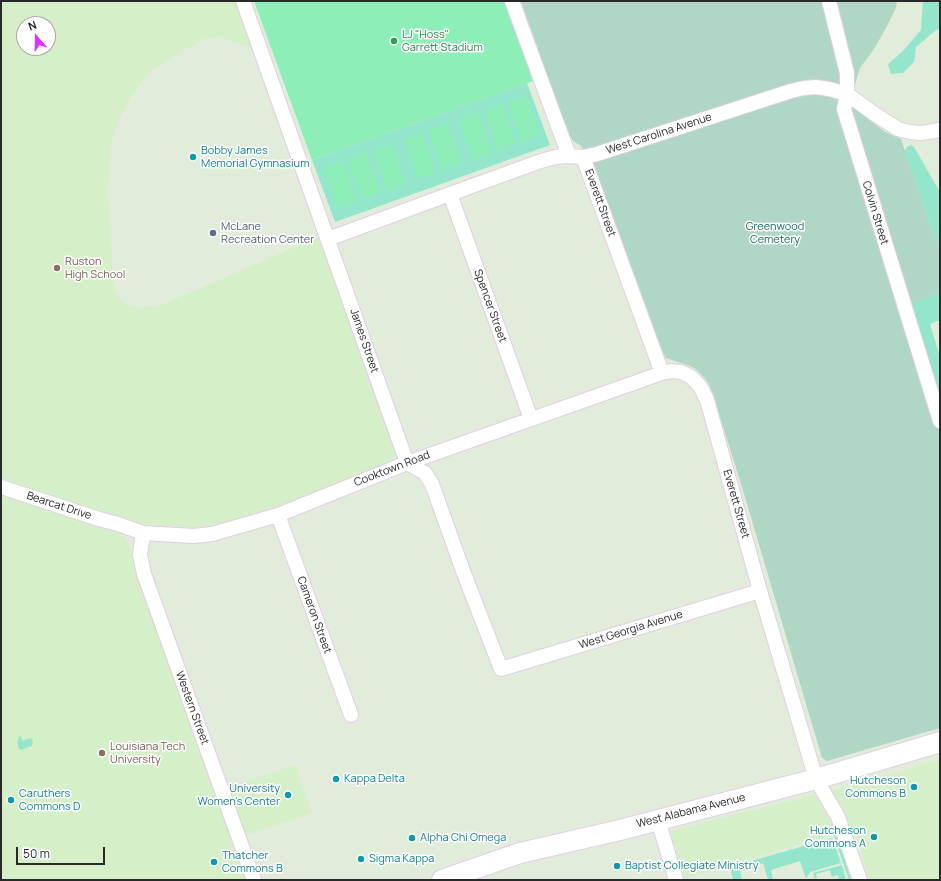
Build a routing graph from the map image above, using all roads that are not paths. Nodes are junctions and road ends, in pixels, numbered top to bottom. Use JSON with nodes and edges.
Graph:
{"nodes":[{"id":1,"x":243,"y":1,"type":"edge"},
{"id":2,"x":512,"y":1,"type":"edge"},
{"id":3,"x":829,"y":1,"type":"edge"},
{"id":4,"x":847,"y":94,"type":"junction"},
{"id":5,"x":940,"y":130,"type":"edge"},
{"id":6,"x":576,"y":156,"type":"junction"},
{"id":7,"x":450,"y":194,"type":"junction"},
{"id":8,"x":328,"y":239,"type":"junction"},
{"id":9,"x":662,"y":373,"type":"junction"},
{"id":10,"x":531,"y":419,"type":"junction"},
{"id":11,"x":940,"y":421,"type":"edge"},
{"id":12,"x":407,"y":463,"type":"junction"},
{"id":13,"x":1,"y":487,"type":"edge"},
{"id":14,"x":278,"y":515,"type":"junction"},
{"id":15,"x":118,"y":524,"type":"joint"},
{"id":16,"x":143,"y":533,"type":"junction"},
{"id":17,"x":760,"y":591,"type":"junction"},
{"id":18,"x":351,"y":715,"type":"dead end"},
{"id":19,"x":940,"y":742,"type":"edge"},
{"id":20,"x":816,"y":779,"type":"junction"},
{"id":21,"x":658,"y":820,"type":"junction"},
{"id":22,"x":254,"y":880,"type":"edge"},
{"id":23,"x":442,"y":880,"type":"edge"},
{"id":24,"x":676,"y":880,"type":"edge"},
{"id":25,"x":860,"y":880,"type":"edge"}],
"edges":[{"from":1,"to":8,"type":"street","name":"James Street"},
{"from":2,"to":6,"type":"street","name":"Everett Street"},
{"from":3,"to":4,"type":"street","name":"Colvin Street"},
{"from":4,"to":5,"type":"street","name":"West Carolina Avenue"},
{"from":4,"to":6,"type":"street","name":"West Carolina Avenue"},
{"from":4,"to":11,"type":"street","name":"Colvin Street"},
{"from":6,"to":7,"type":"street","name":"West Carolina Avenue"},
{"from":6,"to":9,"type":"street","name":"Everett Street"},
{"from":7,"to":8,"type":"street","name":"West Carolina Avenue"},
{"from":7,"to":10,"type":"street","name":"Spencer Street"},
{"from":8,"to":12,"type":"street","name":"James Street"},
{"from":9,"to":10,"type":"street","name":"Cooktown Road"},
{"from":9,"to":17,"type":"street","name":"Everett Street"},
{"from":10,"to":12,"type":"street","name":"Cooktown Road"},
{"from":12,"to":14,"type":"street","name":"Cooktown Road"},
{"from":12,"to":17,"type":"street","name":"West Georgia Avenue"},
{"from":13,"to":15,"type":"street","name":"Bearcat Drive"},
{"from":14,"to":16,"type":"street","name":"Cooktown Road"},
{"from":14,"to":18,"type":"street","name":"Cameron Street"},
{"from":15,"to":16,"type":"street","name":"Cooktown Road"},
{"from":16,"to":22,"type":"street","name":"Western Street"},
{"from":17,"to":20,"type":"street","name":"Everett Street"},
{"from":19,"to":20,"type":"main road","name":"West Alabama Avenue"},
{"from":20,"to":21,"type":"main road","name":"West Alabama Avenue"},
{"from":20,"to":25,"type":"street","name":"Everett Street"},
{"from":21,"to":23,"type":"main road","name":"West Alabama Avenue"},
{"from":21,"to":24,"type":"street"}]}
